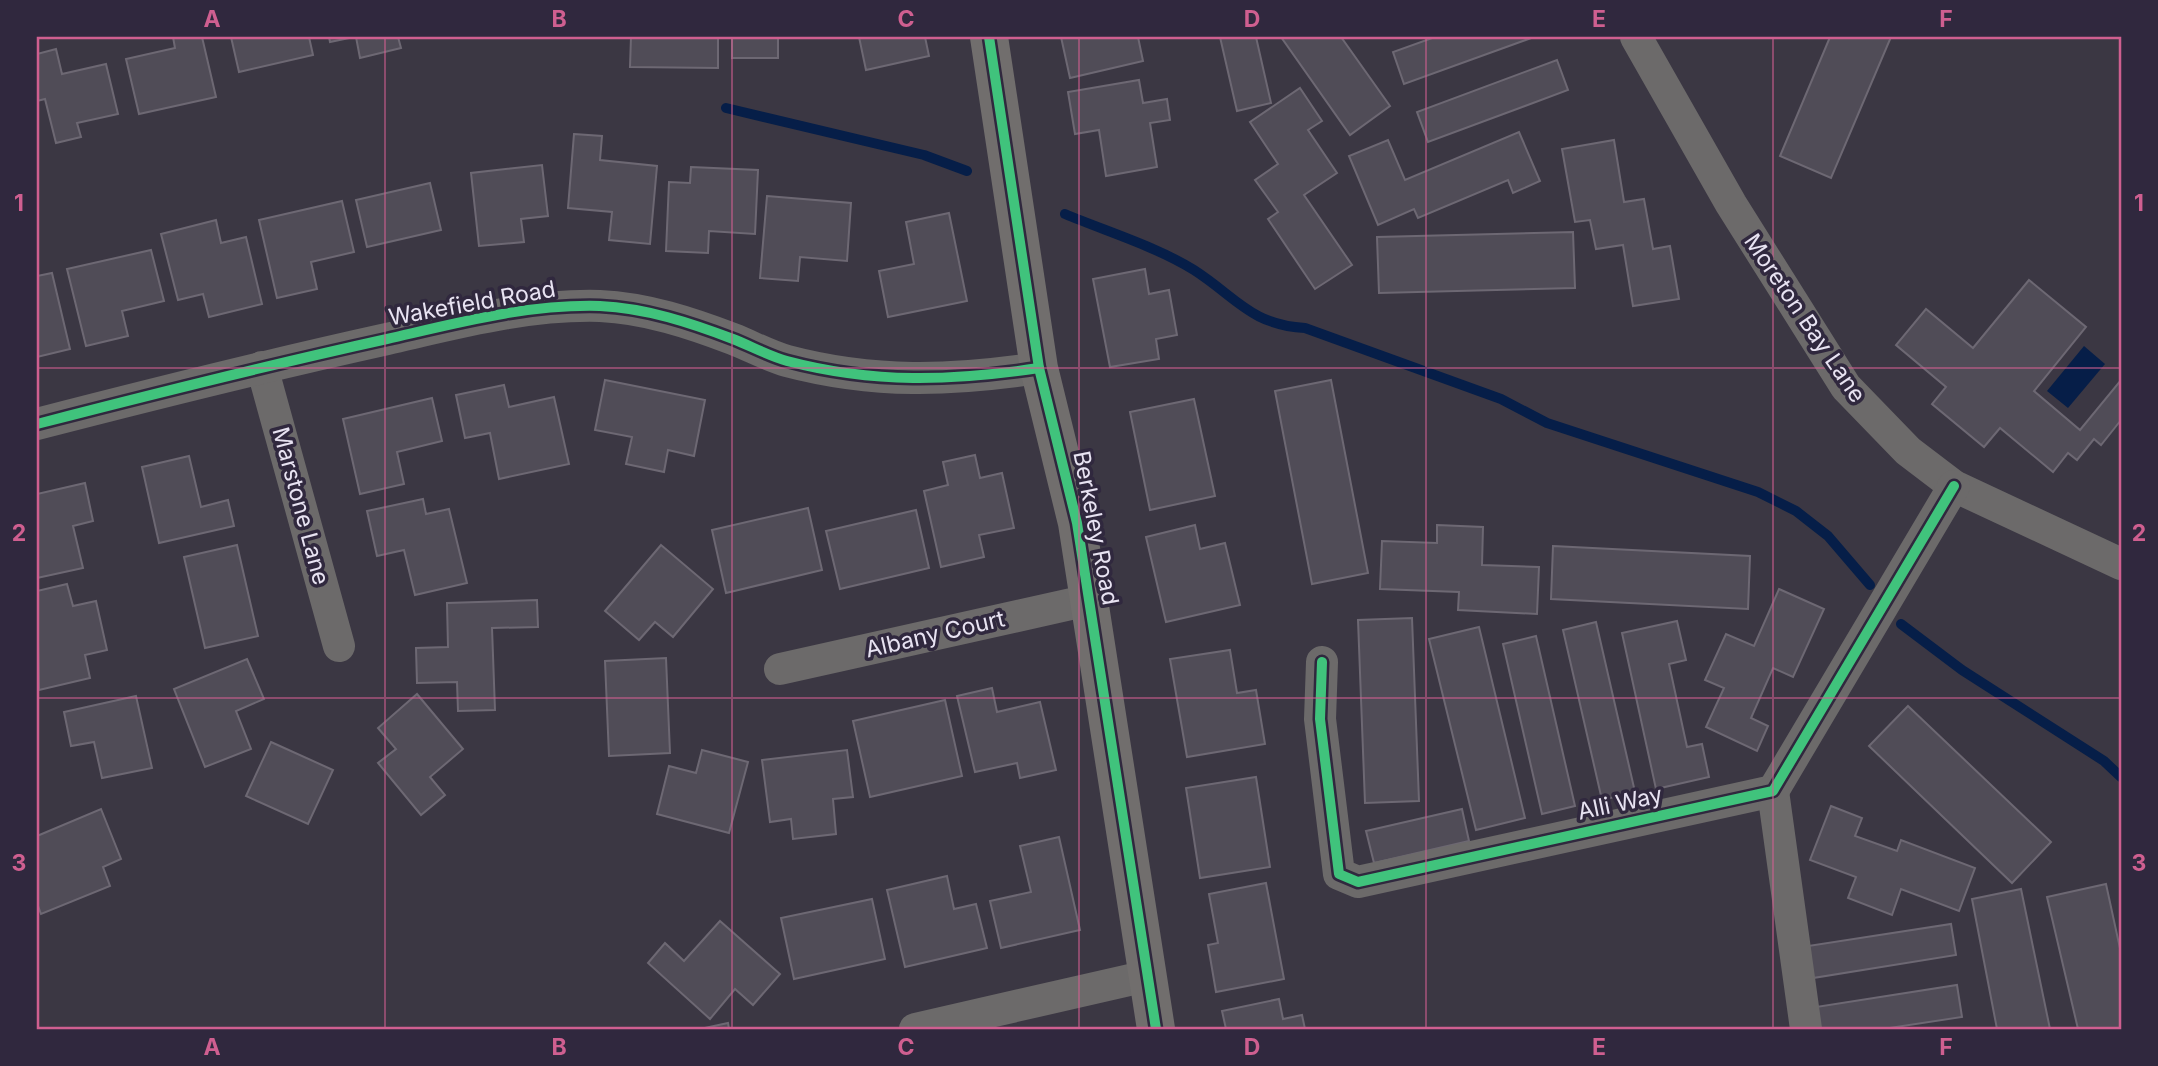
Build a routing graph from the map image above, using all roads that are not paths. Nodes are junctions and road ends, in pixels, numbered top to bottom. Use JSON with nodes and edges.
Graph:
{"nodes":[{"id":1,"x":989,"y":37,"type":"edge"},
{"id":2,"x":1636,"y":37,"type":"edge"},
{"id":3,"x":262,"y":367,"type":"junction"},
{"id":4,"x":1039,"y":368,"type":"junction"},
{"id":5,"x":37,"y":424,"type":"edge"},
{"id":6,"x":1954,"y":486,"type":"junction"},
{"id":7,"x":2121,"y":564,"type":"edge"},
{"id":8,"x":1089,"y":600,"type":"junction"},
{"id":9,"x":339,"y":646,"type":"dead end"},
{"id":10,"x":1322,"y":662,"type":"dead end"},
{"id":11,"x":780,"y":669,"type":"dead end"},
{"id":12,"x":1773,"y":791,"type":"junction"},
{"id":13,"x":1147,"y":976,"type":"junction"},
{"id":14,"x":915,"y":1029,"type":"edge"},
{"id":15,"x":1156,"y":1029,"type":"edge"},
{"id":16,"x":1806,"y":1029,"type":"edge"}],
"edges":[{"from":1,"to":4,"type":"street","name":"Berkeley Road"},
{"from":2,"to":6,"type":"street","name":"Moreton Bay Lane"},
{"from":3,"to":4,"type":"street","name":"Wakefield Road"},
{"from":3,"to":5,"type":"street","name":"Wakefield Road"},
{"from":3,"to":9,"type":"street","name":"Marstone Lane"},
{"from":4,"to":8,"type":"street","name":"Berkeley Road"},
{"from":6,"to":7,"type":"street","name":"Moreton Bay Lane"},
{"from":6,"to":12,"type":"street"},
{"from":8,"to":11,"type":"street","name":"Albany Court"},
{"from":8,"to":13,"type":"street","name":"Berkeley Road"},
{"from":10,"to":12,"type":"street","name":"Alli Way"},
{"from":12,"to":16,"type":"street"},
{"from":13,"to":14,"type":"street"},
{"from":13,"to":15,"type":"street","name":"Berkeley Road"}]}
